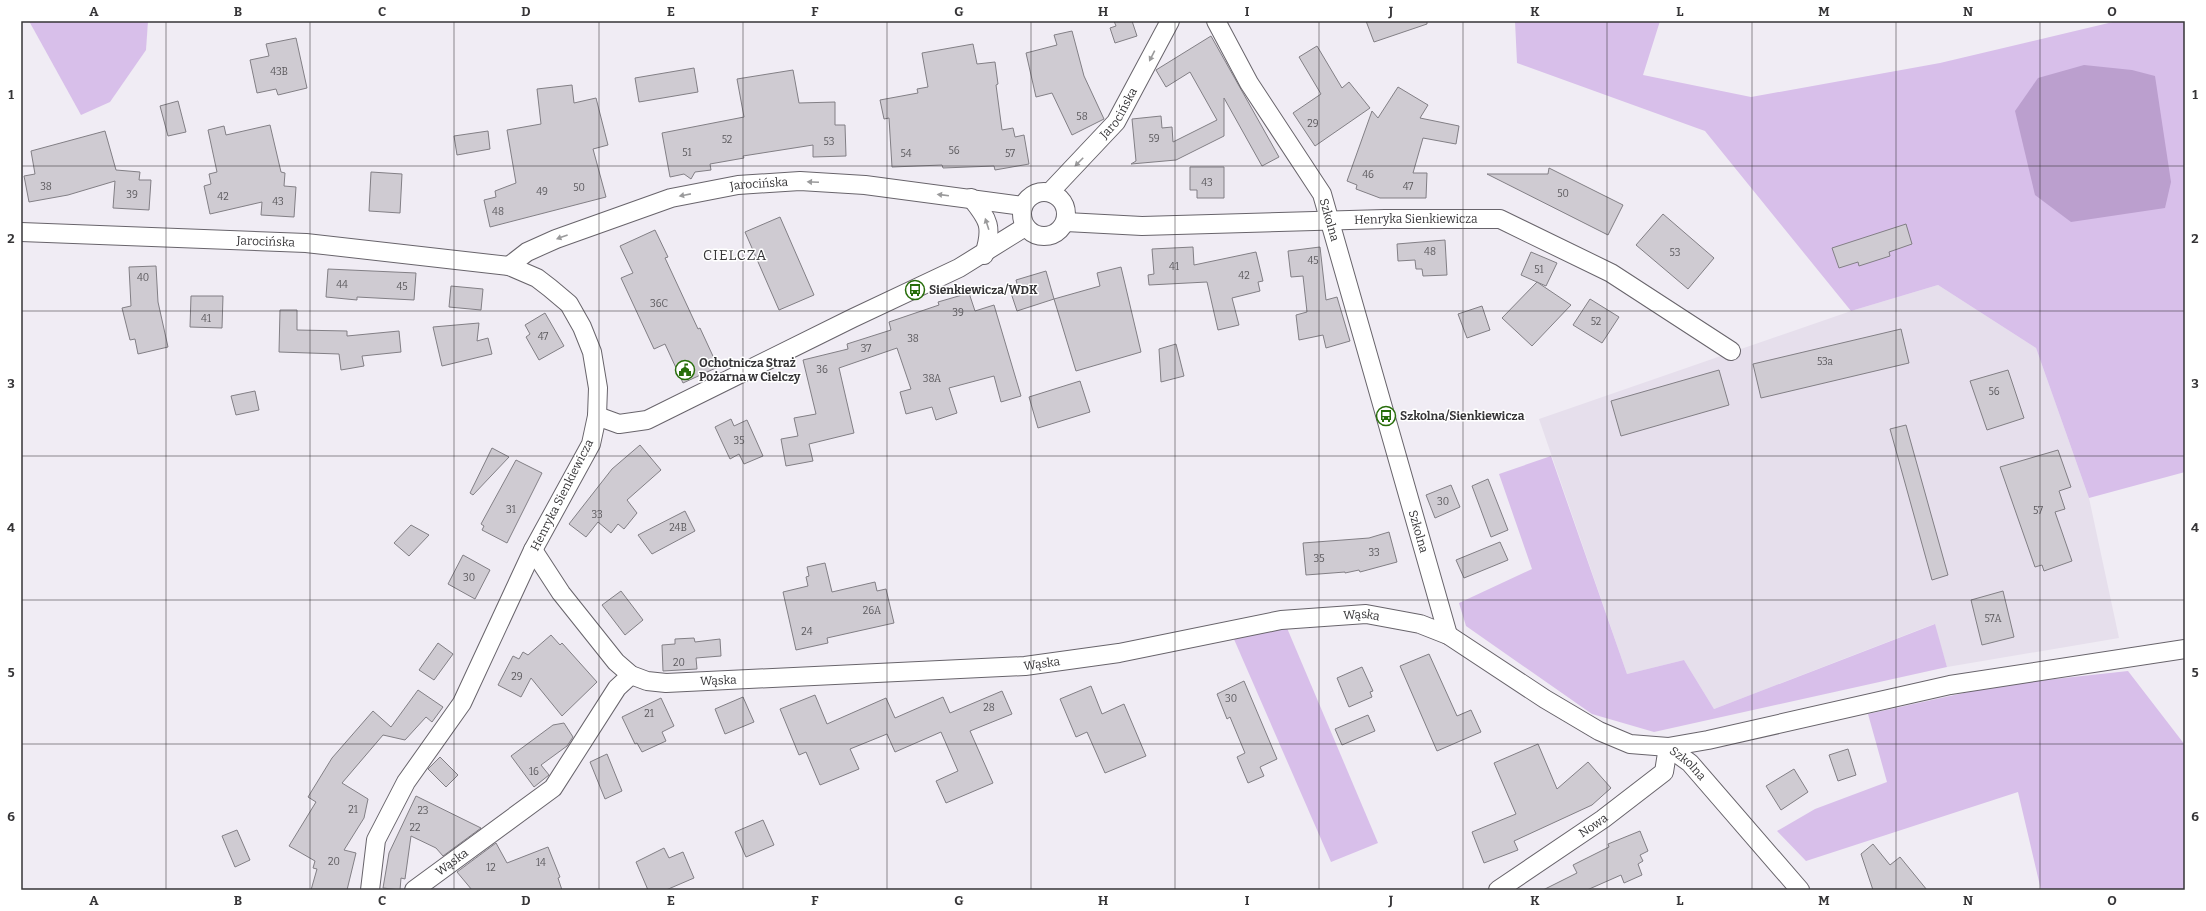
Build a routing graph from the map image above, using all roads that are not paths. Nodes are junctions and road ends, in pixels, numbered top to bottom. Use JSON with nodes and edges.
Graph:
{"nodes":[{"id":1,"x":1170,"y":21,"type":"edge"},
{"id":2,"x":1216,"y":21,"type":"edge"},
{"id":3,"x":1050,"y":192,"type":"junction"},
{"id":4,"x":971,"y":198,"type":"junction"},
{"id":5,"x":1023,"y":206,"type":"junction"},
{"id":6,"x":1329,"y":220,"type":"junction"},
{"id":7,"x":1066,"y":222,"type":"junction"},
{"id":8,"x":1025,"y":227,"type":"junction"},
{"id":9,"x":21,"y":232,"type":"edge"},
{"id":10,"x":984,"y":255,"type":"junction"},
{"id":11,"x":509,"y":266,"type":"junction"},
{"id":12,"x":1731,"y":352,"type":"dead end"},
{"id":13,"x":597,"y":416,"type":"junction"},
{"id":14,"x":533,"y":550,"type":"junction"},
{"id":15,"x":1448,"y":635,"type":"junction"},
{"id":16,"x":2185,"y":649,"type":"edge"},
{"id":17,"x":630,"y":675,"type":"junction"},
{"id":18,"x":1668,"y":747,"type":"junction"},
{"id":19,"x":370,"y":890,"type":"edge"},
{"id":20,"x":414,"y":890,"type":"edge"},
{"id":21,"x":1498,"y":890,"type":"edge"},
{"id":22,"x":1800,"y":890,"type":"edge"}],
"edges":[{"from":1,"to":3,"type":"street","name":"Jarocińska","one_way":true},
{"from":2,"to":6,"type":"street","name":"Szkolna"},
{"from":3,"to":5,"type":"street"},
{"from":3,"to":7,"type":"street"},
{"from":4,"to":5,"type":"street","name":"Jarocińska"},
{"from":10,"to":4,"type":"street","one_way":true},
{"from":4,"to":11,"type":"street","name":"Jarocińska","one_way":true},
{"from":5,"to":8,"type":"street"},
{"from":6,"to":7,"type":"street","name":"Henryka Sienkiewicza"},
{"from":6,"to":12,"type":"street","name":"Henryka Sienkiewicza"},
{"from":6,"to":15,"type":"street","name":"Szkolna"},
{"from":7,"to":8,"type":"street"},
{"from":8,"to":10,"type":"street"},
{"from":9,"to":11,"type":"street","name":"Jarocińska"},
{"from":10,"to":13,"type":"street"},
{"from":11,"to":13,"type":"street","name":"Jarocińska"},
{"from":13,"to":14,"type":"street","name":"Henryka Sienkiewicza"},
{"from":14,"to":17,"type":"street","name":"Wąska"},
{"from":14,"to":19,"type":"street","name":"Henryka Sienkiewicza"},
{"from":15,"to":17,"type":"street","name":"Wąska"},
{"from":15,"to":18,"type":"street","name":"Szkolna"},
{"from":16,"to":18,"type":"street"},
{"from":17,"to":20,"type":"street","name":"Wąska"},
{"from":18,"to":21,"type":"street","name":"Nowa"},
{"from":18,"to":22,"type":"street","name":"Szkolna"}]}
